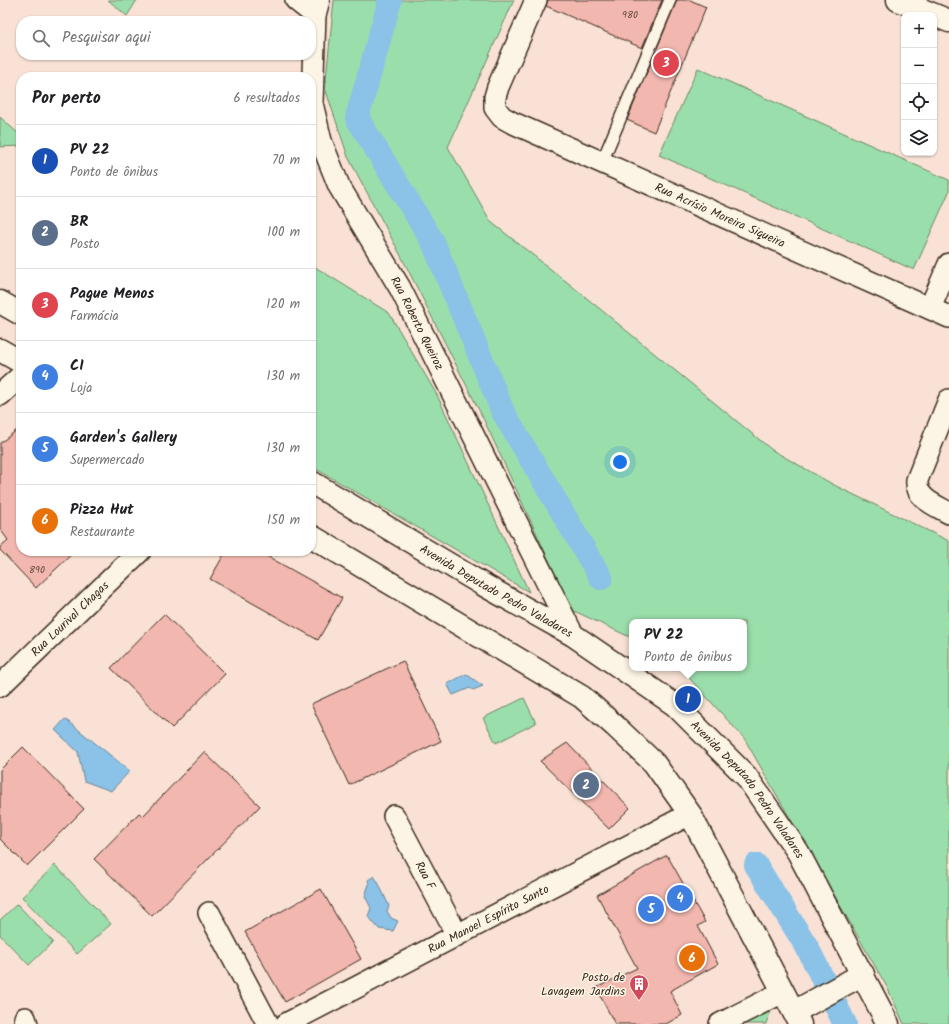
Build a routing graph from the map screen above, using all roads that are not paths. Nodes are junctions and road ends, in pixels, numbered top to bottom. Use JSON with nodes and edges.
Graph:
{"nodes":[{"id":1,"x":296,"y":0,"type":"edge"},
{"id":2,"x":536,"y":0,"type":"edge"},
{"id":3,"x":670,"y":0,"type":"edge"},
{"id":4,"x":898,"y":0,"type":"edge"},
{"id":5,"x":317,"y":7,"type":"edge"},
{"id":6,"x":949,"y":21,"type":"edge"},
{"id":7,"x":316,"y":26,"type":"edge"},
{"id":8,"x":314,"y":60,"type":"edge"},
{"id":9,"x":314,"y":72,"type":"edge"},
{"id":10,"x":316,"y":120,"type":"edge"},
{"id":11,"x":602,"y":162,"type":"junction"},
{"id":12,"x":949,"y":264,"type":"edge"},
{"id":13,"x":0,"y":302,"type":"edge"},
{"id":14,"x":930,"y":308,"type":"junction"},
{"id":15,"x":16,"y":311,"type":"edge"},
{"id":16,"x":949,"y":317,"type":"edge"},
{"id":17,"x":0,"y":350,"type":"edge"},
{"id":18,"x":16,"y":359,"type":"edge"},
{"id":19,"x":16,"y":381,"type":"edge"},
{"id":20,"x":0,"y":395,"type":"edge"},
{"id":21,"x":949,"y":400,"type":"edge"},
{"id":22,"x":316,"y":485,"type":"edge"},
{"id":23,"x":949,"y":513,"type":"edge"},
{"id":24,"x":316,"y":539,"type":"edge"},
{"id":25,"x":135,"y":556,"type":"edge"},
{"id":26,"x":573,"y":635,"type":"junction"},
{"id":27,"x":0,"y":686,"type":"edge"},
{"id":28,"x":690,"y":814,"type":"junction"},
{"id":29,"x":394,"y":816,"type":"dead end"},
{"id":30,"x":209,"y":913,"type":"dead end"},
{"id":31,"x":458,"y":935,"type":"junction"},
{"id":32,"x":853,"y":979,"type":"junction"},
{"id":33,"x":783,"y":992,"type":"junction"},
{"id":34,"x":798,"y":1016,"type":"edge"},
{"id":35,"x":268,"y":1024,"type":"edge"},
{"id":36,"x":286,"y":1024,"type":"edge"},
{"id":37,"x":720,"y":1024,"type":"edge"},
{"id":38,"x":888,"y":1024,"type":"edge"}],
"edges":[{"from":1,"to":5,"type":"street"},
{"from":2,"to":11,"type":"street","name":"Rua Acrísio Moreira Siqueira"},
{"from":3,"to":11,"type":"lane"},
{"from":4,"to":6,"type":"main road"},
{"from":5,"to":7,"type":"street","name":"Rua Roberto Queiroz"},
{"from":8,"to":9,"type":"street","name":"Rua Roberto Queiroz"},
{"from":10,"to":26,"type":"street","name":"Rua Roberto Queiroz"},
{"from":11,"to":14,"type":"street","name":"Rua Acrísio Moreira Siqueira"},
{"from":12,"to":14,"type":"street"},
{"from":13,"to":15,"type":"main road"},
{"from":14,"to":16,"type":"street","name":"Rua Acrísio Moreira Siqueira"},
{"from":17,"to":18,"type":"main road"},
{"from":19,"to":20,"type":"street"},
{"from":21,"to":23,"type":"street"},
{"from":22,"to":26,"type":"main road","name":"Avenida Deputado Pedro Valadares"},
{"from":24,"to":28,"type":"main road"},
{"from":25,"to":27,"type":"street","name":"Rua Lourival Chagas"},
{"from":26,"to":32,"type":"main road","name":"Avenida Deputado Pedro Valadares"},
{"from":28,"to":31,"type":"street","name":"Rua Manoel Espírito Santo"},
{"from":28,"to":33,"type":"main road"},
{"from":29,"to":31,"type":"street","name":"Rua F"},
{"from":30,"to":35,"type":"street"},
{"from":31,"to":36,"type":"street","name":"Rua Manoel Espírito Santo"},
{"from":32,"to":34,"type":"main road"},
{"from":32,"to":38,"type":"main road","name":"Avenida Deputado Pedro Valadares"},
{"from":33,"to":34,"type":"main road"},
{"from":33,"to":37,"type":"street"}]}
